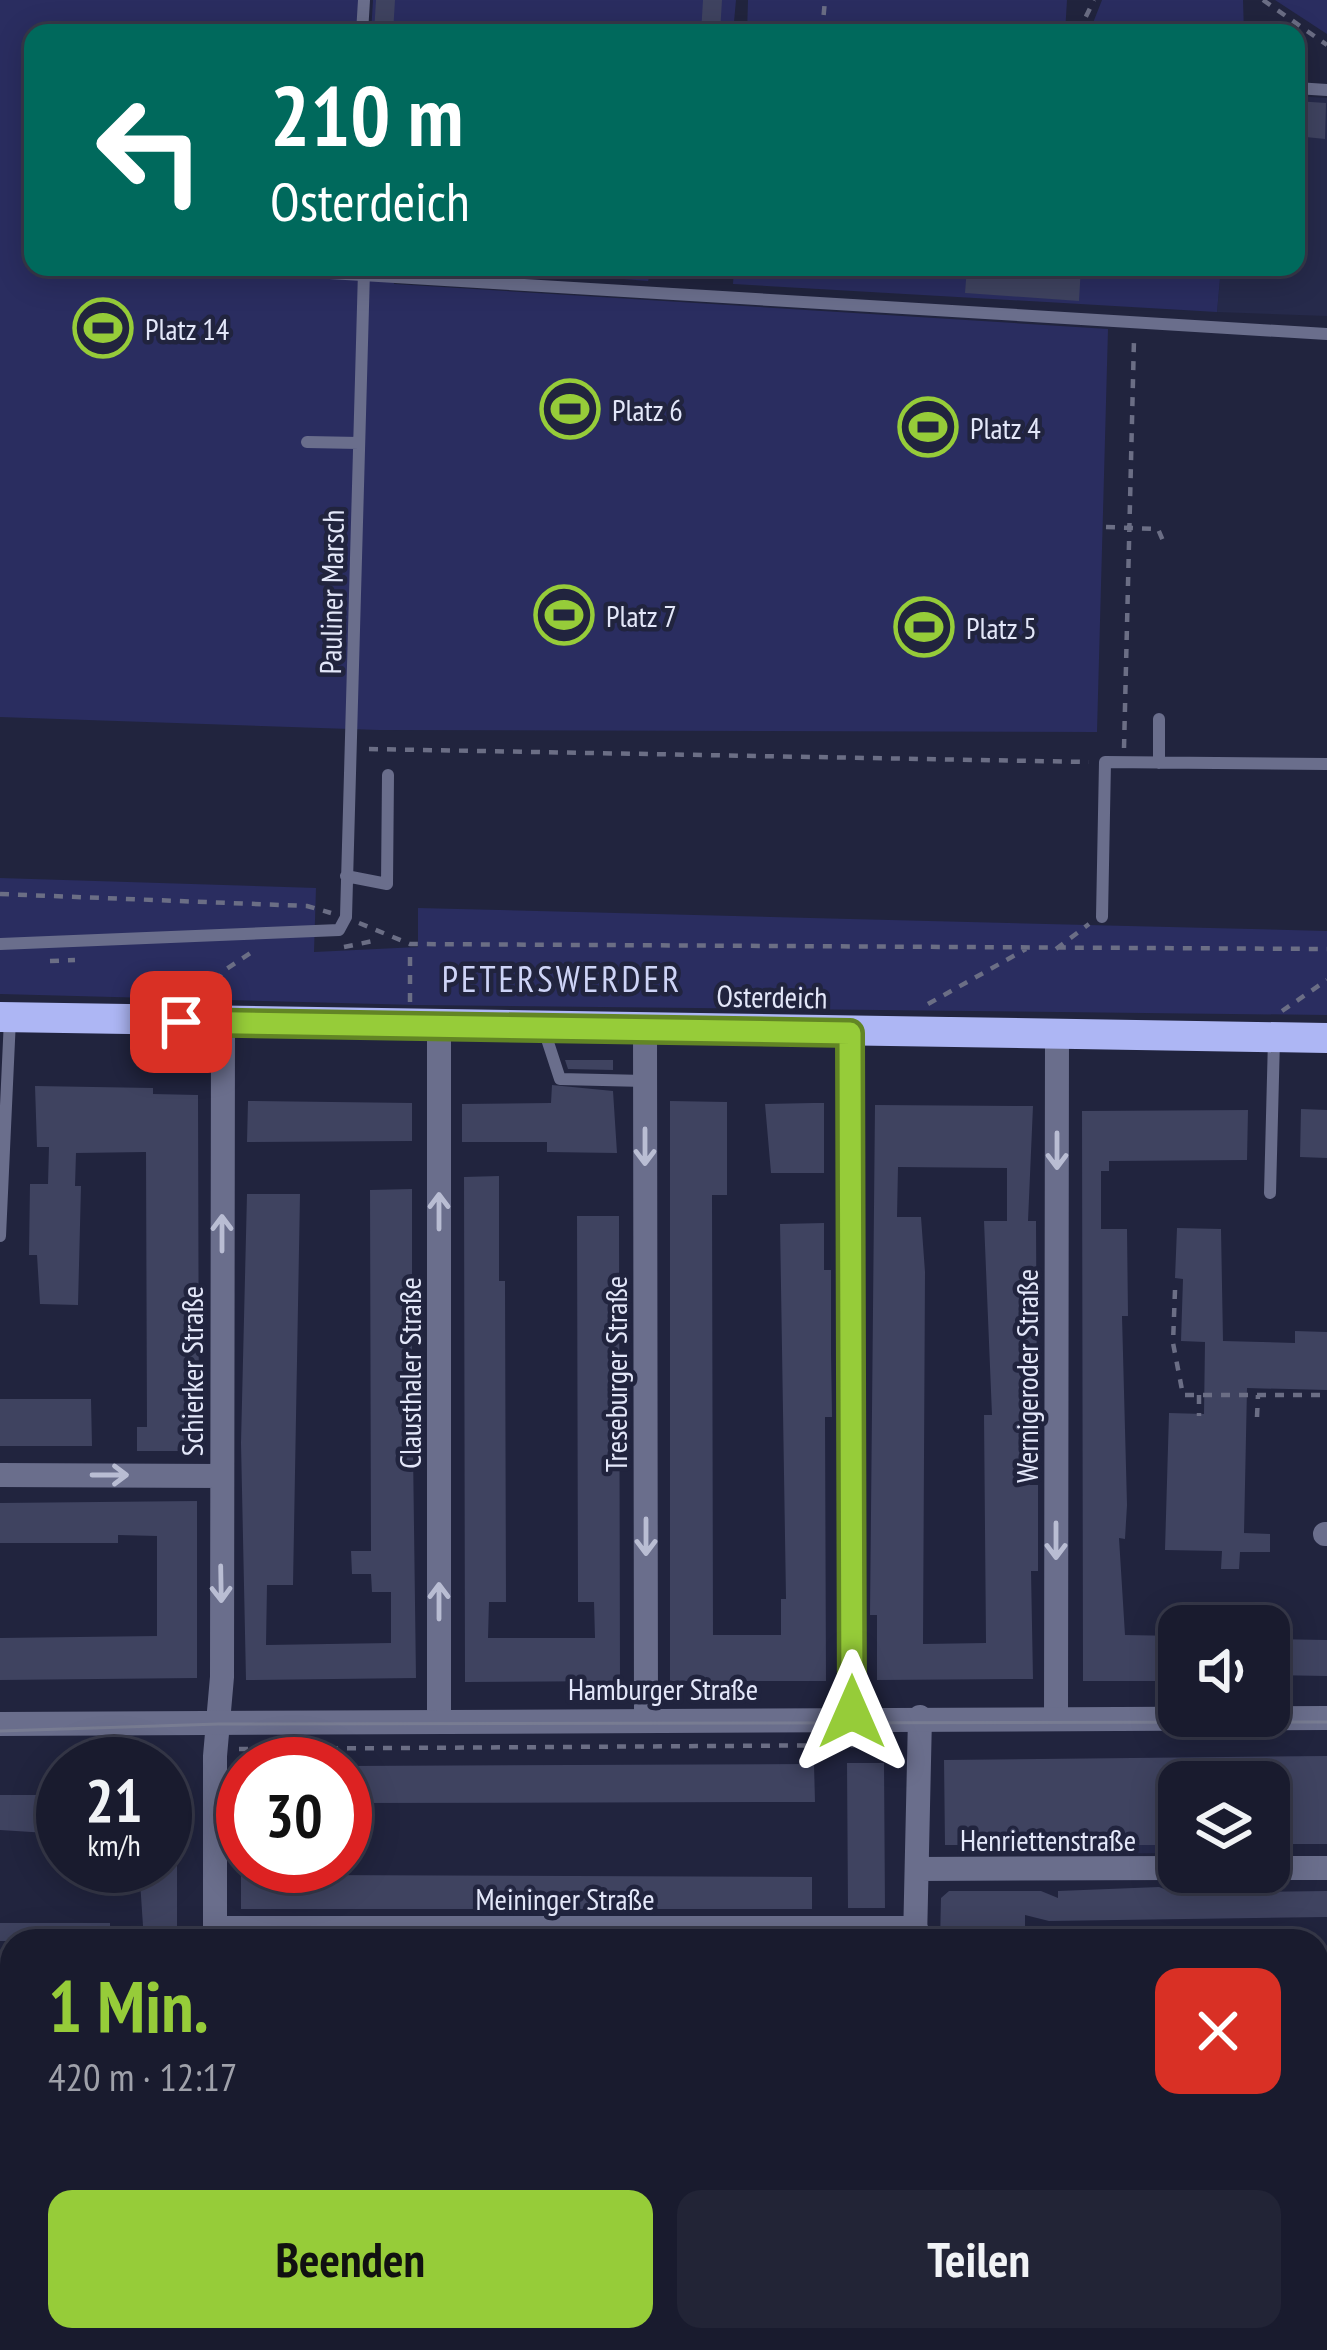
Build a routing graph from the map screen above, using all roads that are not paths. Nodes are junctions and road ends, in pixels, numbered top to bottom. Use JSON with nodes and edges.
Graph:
{"nodes":[{"id":1,"x":364,"y":276,"type":"edge"},
{"id":2,"x":440,"y":276,"type":"edge"},
{"id":3,"x":1327,"y":334,"type":"edge"},
{"id":4,"x":307,"y":442,"type":"dead end"},
{"id":5,"x":359,"y":442,"type":"junction"},
{"id":6,"x":1159,"y":719,"type":"dead end"},
{"id":7,"x":1159,"y":763,"type":"junction"},
{"id":8,"x":1327,"y":764,"type":"edge"},
{"id":9,"x":388,"y":776,"type":"dead end"},
{"id":10,"x":346,"y":876,"type":"junction"},
{"id":11,"x":1102,"y":917,"type":"road end"},
{"id":12,"x":0,"y":944,"type":"edge"},
{"id":13,"x":5,"y":1018,"type":"edge"},
{"id":14,"x":224,"y":1023,"type":"junction"},
{"id":15,"x":439,"y":1028,"type":"junction"},
{"id":16,"x":544,"y":1028,"type":"junction"},
{"id":17,"x":1273,"y":1028,"type":"junction"},
{"id":18,"x":645,"y":1030,"type":"junction"},
{"id":19,"x":850,"y":1033,"type":"junction"},
{"id":20,"x":1057,"y":1034,"type":"junction"},
{"id":21,"x":1327,"y":1038,"type":"edge"},
{"id":22,"x":645,"y":1081,"type":"junction"},
{"id":23,"x":1270,"y":1193,"type":"dead end"},
{"id":24,"x":0,"y":1236,"type":"edge"},
{"id":25,"x":0,"y":1475,"type":"edge"},
{"id":26,"x":220,"y":1476,"type":"junction"},
{"id":27,"x":1056,"y":1717,"type":"junction"},
{"id":28,"x":439,"y":1718,"type":"junction"},
{"id":29,"x":646,"y":1718,"type":"junction"},
{"id":30,"x":853,"y":1718,"type":"junction"},
{"id":31,"x":920,"y":1718,"type":"junction"},
{"id":32,"x":1327,"y":1718,"type":"edge"},
{"id":33,"x":219,"y":1719,"type":"junction"},
{"id":34,"x":0,"y":1724,"type":"edge"},
{"id":35,"x":1158,"y":1868,"type":"edge"},
{"id":36,"x":1290,"y":1868,"type":"edge"},
{"id":37,"x":1327,"y":1868,"type":"edge"},
{"id":38,"x":917,"y":1869,"type":"junction"},
{"id":39,"x":215,"y":1929,"type":"edge"},
{"id":40,"x":915,"y":1929,"type":"edge"}],
"edges":[{"from":1,"to":5,"type":"lane","name":"Pauliner Marsch"},
{"from":2,"to":3,"type":"lane"},
{"from":4,"to":5,"type":"lane"},
{"from":5,"to":10,"type":"lane","name":"Pauliner Marsch"},
{"from":6,"to":7,"type":"lane"},
{"from":7,"to":8,"type":"lane"},
{"from":7,"to":11,"type":"lane"},
{"from":9,"to":10,"type":"lane"},
{"from":10,"to":12,"type":"lane","name":"Pauliner Marsch"},
{"from":13,"to":14,"type":"main road","name":"Osterdeich"},
{"from":13,"to":24,"type":"lane"},
{"from":14,"to":15,"type":"main road","name":"Osterdeich"},
{"from":26,"to":14,"type":"street","name":"Schierker Straße","one_way":true},
{"from":15,"to":16,"type":"main road","name":"Osterdeich"},
{"from":28,"to":15,"type":"street","name":"Clausthaler Straße","one_way":true},
{"from":16,"to":18,"type":"main road","name":"Osterdeich"},
{"from":16,"to":22,"type":"lane"},
{"from":17,"to":20,"type":"main road","name":"Osterdeich"},
{"from":17,"to":21,"type":"main road","name":"Osterdeich"},
{"from":17,"to":23,"type":"lane"},
{"from":18,"to":19,"type":"main road","name":"Osterdeich"},
{"from":18,"to":22,"type":"street","name":"Treseburger Straße"},
{"from":19,"to":20,"type":"main road","name":"Osterdeich"},
{"from":19,"to":30,"type":"street"},
{"from":20,"to":27,"type":"street","name":"Wernigeroder Straße","one_way":true},
{"from":22,"to":29,"type":"street","name":"Treseburger Straße","one_way":true},
{"from":25,"to":26,"type":"street","one_way":true},
{"from":26,"to":33,"type":"street","name":"Schierker Straße","one_way":true},
{"from":27,"to":31,"type":"street","name":"Hamburger Straße"},
{"from":27,"to":32,"type":"street","name":"Hamburger Straße"},
{"from":28,"to":29,"type":"street","name":"Hamburger Straße"},
{"from":28,"to":33,"type":"street","name":"Hamburger Straße"},
{"from":29,"to":30,"type":"street","name":"Hamburger Straße"},
{"from":30,"to":31,"type":"street","name":"Hamburger Straße"},
{"from":31,"to":38,"type":"street"},
{"from":33,"to":34,"type":"street","name":"Hamburger Straße"},
{"from":33,"to":39,"type":"street","name":"Schierker Straße"},
{"from":35,"to":38,"type":"street","name":"Henriettenstraße"},
{"from":36,"to":37,"type":"street"},
{"from":38,"to":40,"type":"street"}]}
